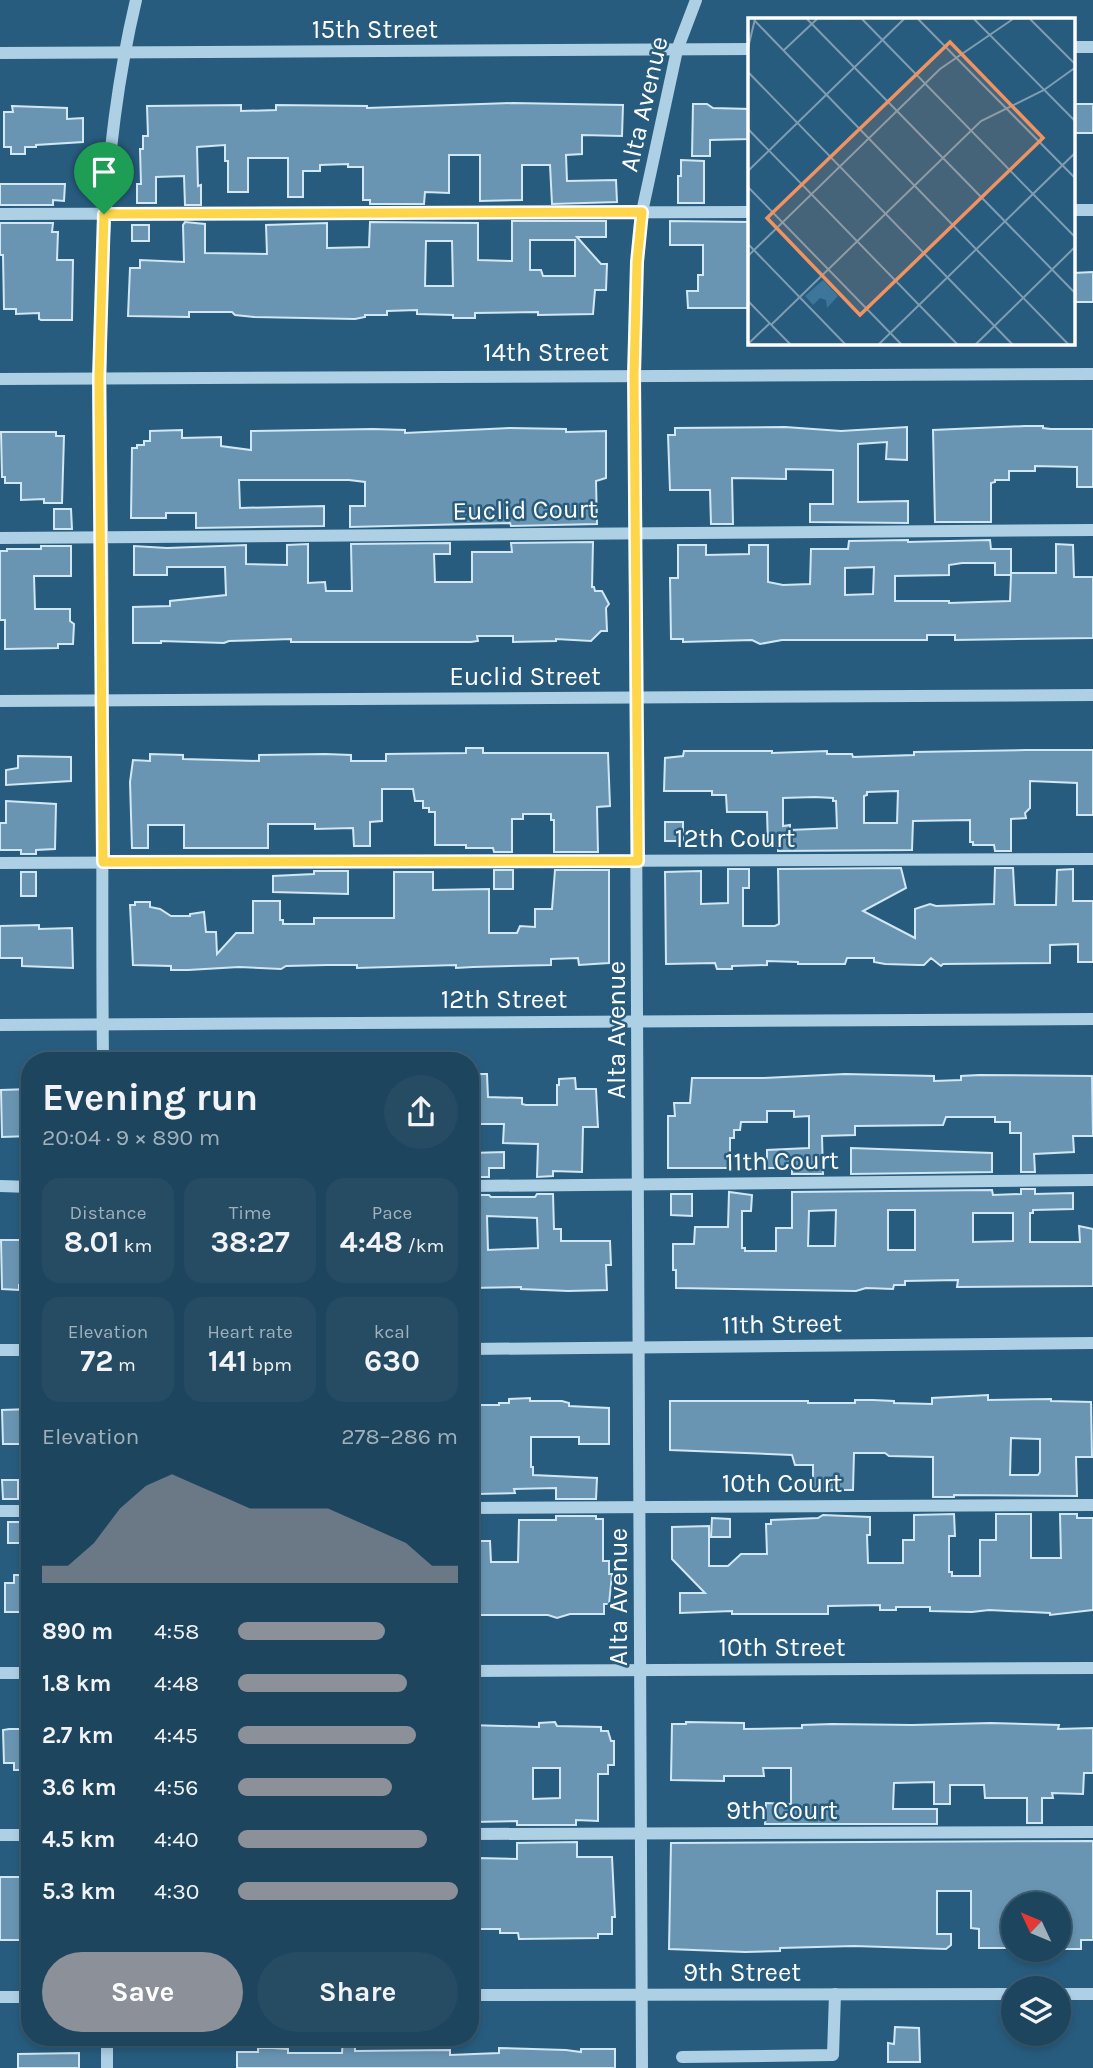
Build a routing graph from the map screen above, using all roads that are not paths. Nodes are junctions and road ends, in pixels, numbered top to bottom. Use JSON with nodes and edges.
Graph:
{"nodes":[{"id":1,"x":136,"y":0,"type":"edge"},
{"id":2,"x":696,"y":0,"type":"edge"},
{"id":3,"x":677,"y":50,"type":"junction"},
{"id":4,"x":748,"y":50,"type":"edge"},
{"id":5,"x":0,"y":53,"type":"edge"},
{"id":6,"x":124,"y":53,"type":"junction"},
{"id":7,"x":642,"y":212,"type":"junction"},
{"id":8,"x":748,"y":212,"type":"edge"},
{"id":9,"x":0,"y":214,"type":"edge"},
{"id":10,"x":104,"y":214,"type":"junction"},
{"id":11,"x":1093,"y":374,"type":"edge"},
{"id":12,"x":634,"y":375,"type":"junction"},
{"id":13,"x":99,"y":378,"type":"junction"},
{"id":14,"x":0,"y":379,"type":"edge"},
{"id":15,"x":1093,"y":530,"type":"edge"},
{"id":16,"x":636,"y":532,"type":"junction"},
{"id":17,"x":102,"y":537,"type":"junction"},
{"id":18,"x":0,"y":538,"type":"edge"},
{"id":19,"x":1093,"y":695,"type":"edge"},
{"id":20,"x":637,"y":699,"type":"junction"},
{"id":21,"x":102,"y":700,"type":"junction"},
{"id":22,"x":0,"y":701,"type":"edge"},
{"id":23,"x":1093,"y":859,"type":"edge"},
{"id":24,"x":638,"y":861,"type":"junction"},
{"id":25,"x":103,"y":862,"type":"junction"},
{"id":26,"x":0,"y":863,"type":"edge"},
{"id":27,"x":1093,"y":1019,"type":"edge"},
{"id":28,"x":638,"y":1021,"type":"junction"},
{"id":29,"x":0,"y":1025,"type":"edge"},
{"id":30,"x":103,"y":1025,"type":"junction"},
{"id":31,"x":103,"y":1052,"type":"edge"},
{"id":32,"x":1093,"y":1180,"type":"edge"},
{"id":33,"x":640,"y":1185,"type":"junction"},
{"id":34,"x":0,"y":1186,"type":"edge"},
{"id":35,"x":479,"y":1186,"type":"edge"},
{"id":36,"x":21,"y":1187,"type":"edge"},
{"id":37,"x":1093,"y":1343,"type":"edge"},
{"id":38,"x":639,"y":1348,"type":"junction"},
{"id":39,"x":479,"y":1349,"type":"edge"},
{"id":40,"x":0,"y":1350,"type":"edge"},
{"id":41,"x":21,"y":1350,"type":"edge"},
{"id":42,"x":1093,"y":1504,"type":"edge"},
{"id":43,"x":641,"y":1507,"type":"junction"},
{"id":44,"x":479,"y":1508,"type":"edge"},
{"id":45,"x":0,"y":1511,"type":"edge"},
{"id":46,"x":21,"y":1511,"type":"edge"},
{"id":47,"x":1093,"y":1668,"type":"edge"},
{"id":48,"x":479,"y":1671,"type":"edge"},
{"id":49,"x":641,"y":1671,"type":"junction"},
{"id":50,"x":0,"y":1673,"type":"edge"},
{"id":51,"x":21,"y":1673,"type":"edge"},
{"id":52,"x":1093,"y":1832,"type":"edge"},
{"id":53,"x":643,"y":1833,"type":"junction"},
{"id":54,"x":479,"y":1834,"type":"edge"},
{"id":55,"x":0,"y":1835,"type":"edge"},
{"id":56,"x":21,"y":1835,"type":"edge"},
{"id":57,"x":835,"y":1994,"type":"junction"},
{"id":58,"x":1001,"y":1994,"type":"edge"},
{"id":59,"x":1071,"y":1994,"type":"edge"},
{"id":60,"x":1093,"y":1994,"type":"edge"},
{"id":61,"x":479,"y":1995,"type":"edge"},
{"id":62,"x":642,"y":1995,"type":"junction"},
{"id":63,"x":0,"y":1997,"type":"edge"},
{"id":64,"x":21,"y":1997,"type":"edge"},
{"id":65,"x":107,"y":2046,"type":"edge"},
{"id":66,"x":682,"y":2057,"type":"dead end"},
{"id":67,"x":107,"y":2068,"type":"edge"},
{"id":68,"x":642,"y":2068,"type":"edge"}],
"edges":[{"from":1,"to":6,"type":"street"},
{"from":2,"to":3,"type":"street","name":"Alta Avenue"},
{"from":3,"to":4,"type":"street","name":"15th Street"},
{"from":3,"to":6,"type":"street","name":"15th Street"},
{"from":3,"to":7,"type":"street","name":"Alta Avenue"},
{"from":5,"to":6,"type":"street","name":"15th Street"},
{"from":6,"to":10,"type":"street"},
{"from":7,"to":8,"type":"street"},
{"from":7,"to":10,"type":"street"},
{"from":7,"to":12,"type":"street","name":"Alta Avenue"},
{"from":9,"to":10,"type":"street"},
{"from":10,"to":13,"type":"street"},
{"from":11,"to":12,"type":"street","name":"14th Street"},
{"from":12,"to":13,"type":"street","name":"14th Street"},
{"from":12,"to":16,"type":"street","name":"Alta Avenue"},
{"from":13,"to":14,"type":"street","name":"14th Street"},
{"from":13,"to":17,"type":"street"},
{"from":15,"to":16,"type":"street","name":"Euclid Court"},
{"from":16,"to":17,"type":"street","name":"Euclid Court"},
{"from":16,"to":20,"type":"street","name":"Alta Avenue"},
{"from":17,"to":18,"type":"street","name":"Euclid Court"},
{"from":17,"to":21,"type":"street"},
{"from":19,"to":20,"type":"street","name":"Euclid Street"},
{"from":20,"to":21,"type":"street","name":"Euclid Street"},
{"from":20,"to":24,"type":"street","name":"Alta Avenue"},
{"from":21,"to":22,"type":"street","name":"Euclid Street"},
{"from":21,"to":25,"type":"street"},
{"from":23,"to":24,"type":"street","name":"12th Court"},
{"from":24,"to":25,"type":"street","name":"12th Court"},
{"from":24,"to":28,"type":"street","name":"Alta Avenue"},
{"from":25,"to":26,"type":"street","name":"12th Court"},
{"from":25,"to":30,"type":"street"},
{"from":27,"to":28,"type":"street","name":"12th Street"},
{"from":28,"to":30,"type":"street","name":"12th Street"},
{"from":28,"to":33,"type":"street","name":"Alta Avenue"},
{"from":29,"to":30,"type":"street","name":"12th Street"},
{"from":30,"to":31,"type":"street"},
{"from":32,"to":33,"type":"street","name":"11th Court"},
{"from":33,"to":35,"type":"street","name":"11th Court"},
{"from":33,"to":38,"type":"street","name":"Alta Avenue"},
{"from":34,"to":36,"type":"street"},
{"from":37,"to":38,"type":"street","name":"11th Street"},
{"from":38,"to":39,"type":"street","name":"11th Street"},
{"from":38,"to":43,"type":"street","name":"Alta Avenue"},
{"from":40,"to":41,"type":"street"},
{"from":42,"to":43,"type":"street","name":"10th Court"},
{"from":43,"to":44,"type":"street","name":"10th Court"},
{"from":43,"to":49,"type":"street","name":"Alta Avenue"},
{"from":45,"to":46,"type":"street"},
{"from":47,"to":49,"type":"street","name":"10th Street"},
{"from":48,"to":49,"type":"street","name":"10th Street"},
{"from":49,"to":53,"type":"street","name":"Alta Avenue"},
{"from":50,"to":51,"type":"street"},
{"from":52,"to":53,"type":"street","name":"9th Court"},
{"from":53,"to":54,"type":"street","name":"9th Court"},
{"from":53,"to":62,"type":"street","name":"Alta Avenue"},
{"from":55,"to":56,"type":"street"},
{"from":57,"to":58,"type":"street","name":"9th Street"},
{"from":57,"to":62,"type":"street","name":"9th Street"},
{"from":57,"to":66,"type":"street"},
{"from":59,"to":60,"type":"street"},
{"from":61,"to":62,"type":"street","name":"9th Street"},
{"from":62,"to":68,"type":"street","name":"Alta Avenue"},
{"from":63,"to":64,"type":"street"},
{"from":65,"to":67,"type":"street"}]}
